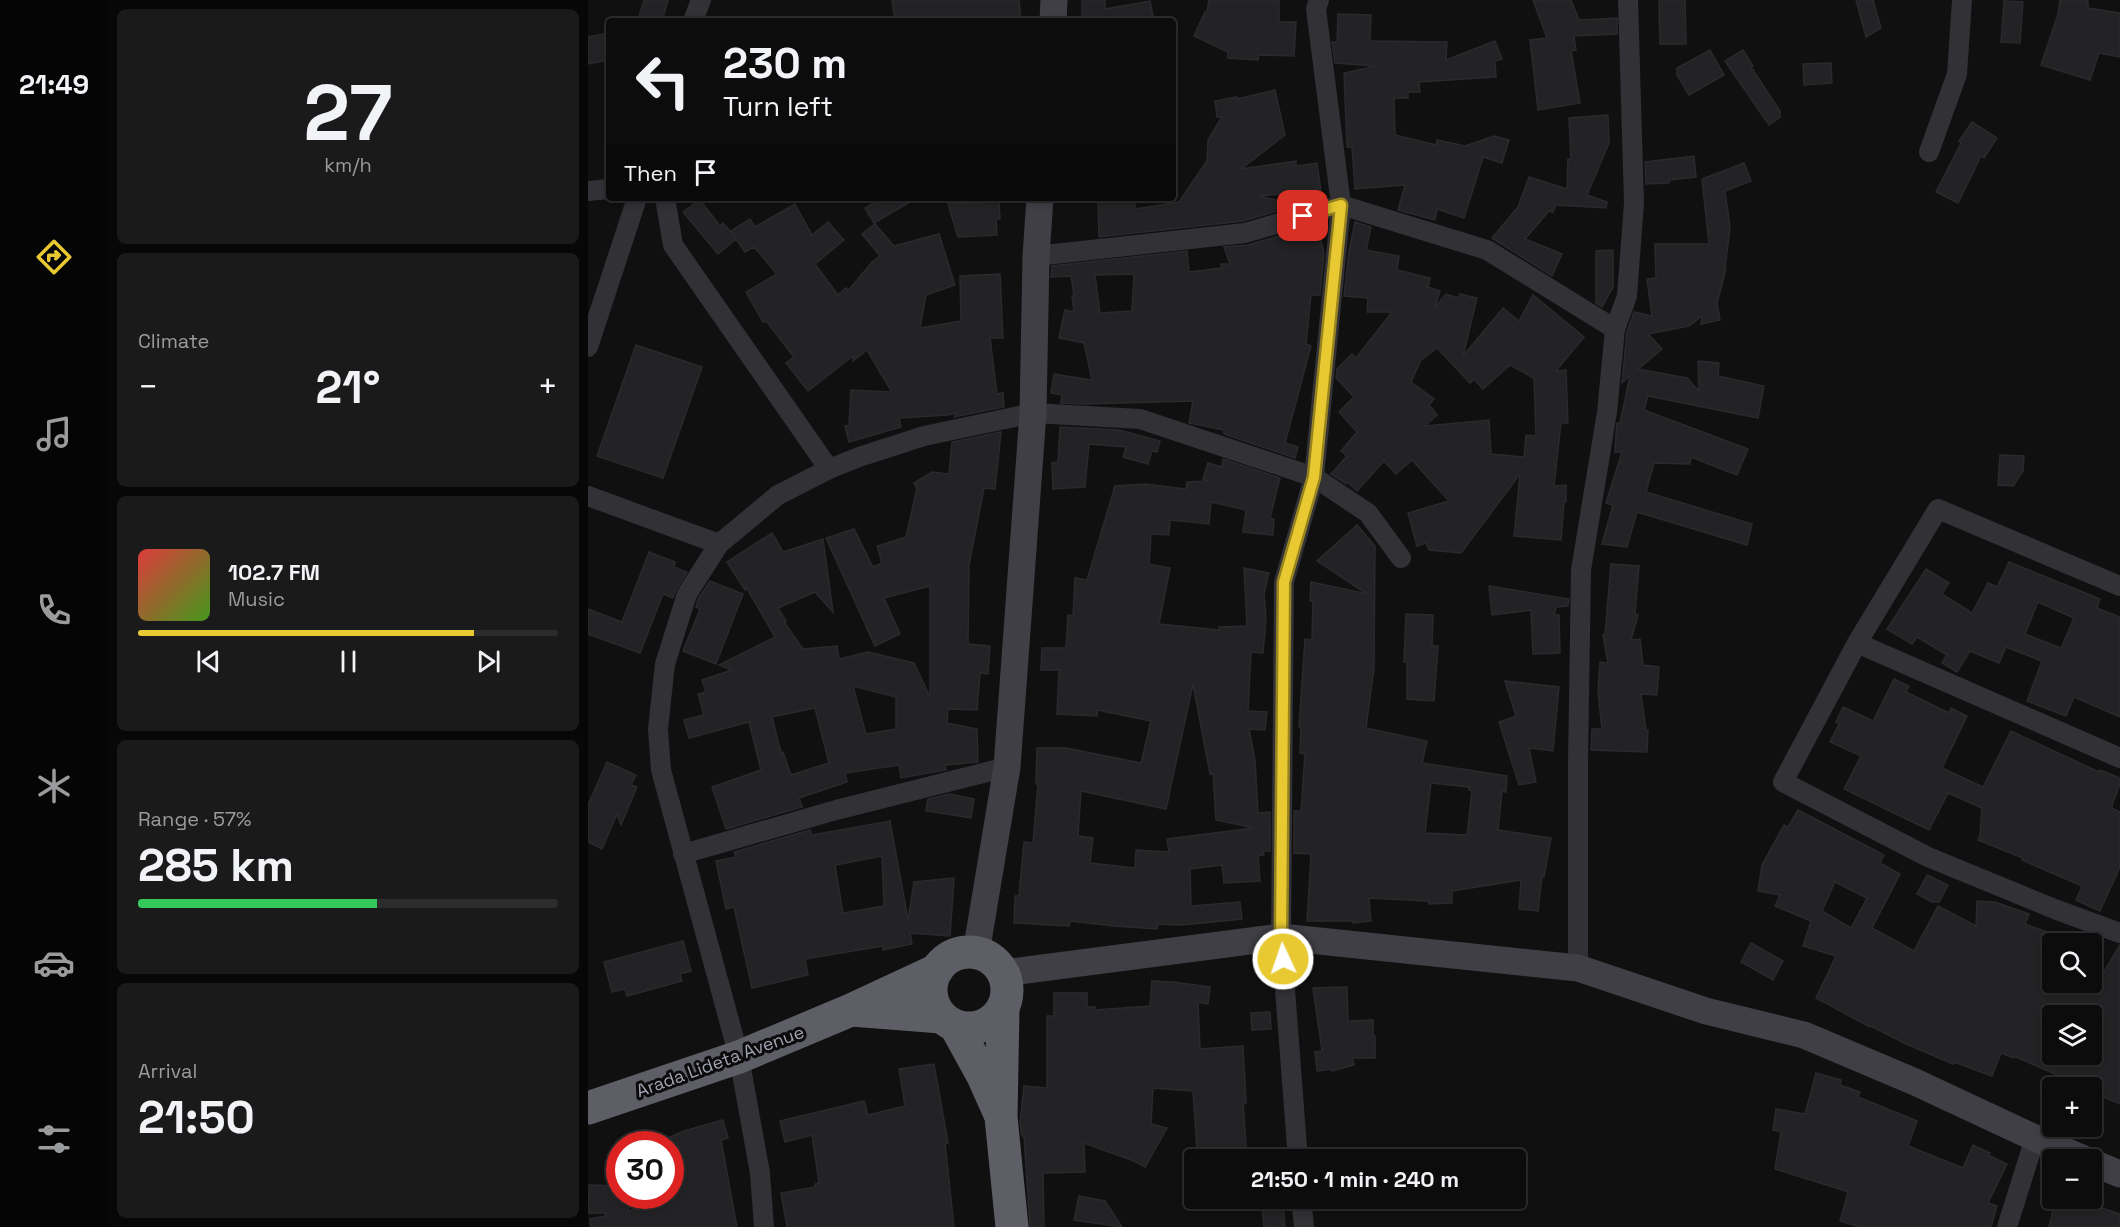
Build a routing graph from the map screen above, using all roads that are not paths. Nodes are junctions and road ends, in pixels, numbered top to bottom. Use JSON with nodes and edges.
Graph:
{"nodes":[{"id":1,"x":701,"y":0,"type":"edge"},
{"id":2,"x":1054,"y":0,"type":"edge"},
{"id":3,"x":1319,"y":0,"type":"edge"},
{"id":4,"x":1628,"y":0,"type":"edge"},
{"id":5,"x":1962,"y":0,"type":"edge"},
{"id":6,"x":694,"y":18,"type":"edge"},
{"id":7,"x":1053,"y":18,"type":"edge"},
{"id":8,"x":1929,"y":152,"type":"dead end"},
{"id":9,"x":606,"y":189,"type":"edge"},
{"id":10,"x":588,"y":191,"type":"edge"},
{"id":11,"x":636,"y":201,"type":"edge"},
{"id":12,"x":666,"y":201,"type":"edge"},
{"id":13,"x":1040,"y":201,"type":"edge"},
{"id":14,"x":1341,"y":205,"type":"junction"},
{"id":15,"x":1036,"y":256,"type":"junction"},
{"id":16,"x":1615,"y":329,"type":"junction"},
{"id":17,"x":588,"y":347,"type":"edge"},
{"id":18,"x":1033,"y":413,"type":"junction"},
{"id":19,"x":829,"y":469,"type":"junction"},
{"id":20,"x":1314,"y":477,"type":"junction"},
{"id":21,"x":588,"y":496,"type":"edge"},
{"id":22,"x":719,"y":544,"type":"junction"},
{"id":23,"x":1401,"y":558,"type":"dead end"},
{"id":24,"x":2120,"y":586,"type":"edge"},
{"id":25,"x":1857,"y":643,"type":"junction"},
{"id":26,"x":2120,"y":758,"type":"edge"},
{"id":27,"x":1007,"y":767,"type":"junction"},
{"id":28,"x":683,"y":854,"type":"junction"},
{"id":29,"x":2120,"y":933,"type":"edge"},
{"id":30,"x":1281,"y":937,"type":"junction"},
{"id":31,"x":976,"y":953,"type":"junction"},
{"id":32,"x":1578,"y":968,"type":"junction"},
{"id":33,"x":937,"y":970,"type":"junction"},
{"id":34,"x":1004,"y":973,"type":"junction"},
{"id":35,"x":1003,"y":1008,"type":"junction"},
{"id":36,"x":850,"y":1010,"type":"junction"},
{"id":37,"x":948,"y":1022,"type":"junction"},
{"id":38,"x":739,"y":1057,"type":"junction"},
{"id":39,"x":588,"y":1108,"type":"edge"},
{"id":40,"x":1001,"y":1117,"type":"junction"},
{"id":41,"x":2035,"y":1138,"type":"junction"},
{"id":42,"x":1297,"y":1149,"type":"edge"},
{"id":43,"x":2060,"y":1149,"type":"edge"},
{"id":44,"x":2102,"y":1167,"type":"edge"},
{"id":45,"x":2120,"y":1174,"type":"edge"},
{"id":46,"x":1302,"y":1209,"type":"edge"},
{"id":47,"x":764,"y":1227,"type":"edge"},
{"id":48,"x":1012,"y":1227,"type":"edge"},
{"id":49,"x":1304,"y":1227,"type":"edge"},
{"id":50,"x":2007,"y":1227,"type":"edge"}],
"edges":[{"from":1,"to":6,"type":"street"},
{"from":2,"to":7,"type":"street"},
{"from":3,"to":14,"type":"street"},
{"from":4,"to":16,"type":"street"},
{"from":5,"to":8,"type":"street"},
{"from":9,"to":10,"type":"street"},
{"from":11,"to":17,"type":"street"},
{"from":12,"to":19,"type":"street"},
{"from":13,"to":15,"type":"street"},
{"from":14,"to":15,"type":"street"},
{"from":14,"to":16,"type":"street"},
{"from":14,"to":20,"type":"street"},
{"from":15,"to":18,"type":"street"},
{"from":16,"to":32,"type":"street"},
{"from":18,"to":19,"type":"street"},
{"from":18,"to":20,"type":"street"},
{"from":18,"to":27,"type":"street"},
{"from":19,"to":22,"type":"street"},
{"from":20,"to":23,"type":"street"},
{"from":20,"to":30,"type":"street"},
{"from":21,"to":22,"type":"street"},
{"from":22,"to":28,"type":"street"},
{"from":24,"to":25,"type":"street"},
{"from":25,"to":26,"type":"street"},
{"from":25,"to":29,"type":"street"},
{"from":27,"to":28,"type":"street"},
{"from":27,"to":31,"type":"street"},
{"from":28,"to":38,"type":"street"},
{"from":30,"to":32,"type":"street"},
{"from":30,"to":34,"type":"street"},
{"from":30,"to":42,"type":"street"},
{"from":31,"to":33,"type":"highway","name":"Arada Lideta Avenue"},
{"from":31,"to":34,"type":"highway"},
{"from":32,"to":41,"type":"street"},
{"from":33,"to":36,"type":"highway","name":"Arada Lideta Avenue"},
{"from":33,"to":37,"type":"highway"},
{"from":34,"to":35,"type":"highway"},
{"from":35,"to":37,"type":"highway","name":"Arada Lideta Avenue"},
{"from":35,"to":40,"type":"highway"},
{"from":36,"to":37,"type":"highway","name":"Arada Lideta Avenue"},
{"from":36,"to":38,"type":"highway","name":"Arada Lideta Avenue"},
{"from":37,"to":40,"type":"highway"},
{"from":38,"to":39,"type":"highway","name":"Arada Lideta Avenue"},
{"from":38,"to":47,"type":"street"},
{"from":40,"to":48,"type":"highway"},
{"from":41,"to":43,"type":"street"},
{"from":41,"to":50,"type":"street"},
{"from":44,"to":45,"type":"street"},
{"from":46,"to":49,"type":"street"}]}
